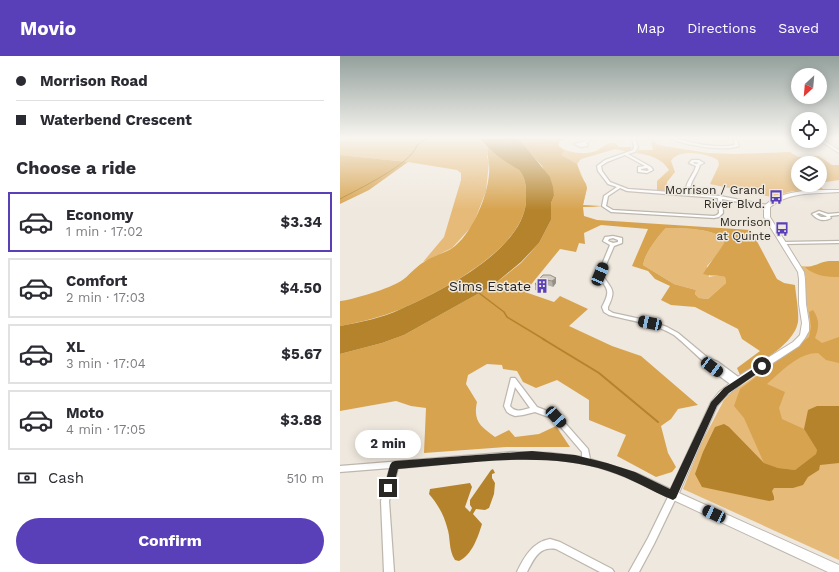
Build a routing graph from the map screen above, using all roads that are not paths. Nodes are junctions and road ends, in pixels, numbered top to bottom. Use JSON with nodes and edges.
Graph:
{"nodes":[{"id":1,"x":604,"y":162,"type":"edge"},
{"id":2,"x":639,"y":162,"type":"edge"},
{"id":3,"x":698,"y":165,"type":"dead end"},
{"id":4,"x":647,"y":167,"type":"dead end"},
{"id":5,"x":618,"y":188,"type":"junction"},
{"id":6,"x":839,"y":191,"type":"edge"},
{"id":7,"x":688,"y":194,"type":"junction"},
{"id":8,"x":720,"y":196,"type":"junction"},
{"id":9,"x":767,"y":206,"type":"junction"},
{"id":10,"x":839,"y":214,"type":"edge"},
{"id":11,"x":828,"y":215,"type":"dead end"},
{"id":12,"x":839,"y":242,"type":"edge"},
{"id":13,"x":784,"y":243,"type":"junction"},
{"id":14,"x":612,"y":245,"type":"dead end"},
{"id":15,"x":737,"y":383,"type":"junction"},
{"id":16,"x":535,"y":409,"type":"junction"},
{"id":17,"x":587,"y":462,"type":"junction"},
{"id":18,"x":395,"y":465,"type":"junction"},
{"id":19,"x":340,"y":469,"type":"edge"},
{"id":20,"x":673,"y":495,"type":"junction"},
{"id":21,"x":839,"y":570,"type":"edge"},
{"id":22,"x":389,"y":572,"type":"edge"},
{"id":23,"x":522,"y":572,"type":"edge"},
{"id":24,"x":609,"y":572,"type":"edge"},
{"id":25,"x":634,"y":572,"type":"edge"}],
"edges":[{"from":1,"to":5,"type":"street"},
{"from":2,"to":4,"type":"street"},
{"from":3,"to":7,"type":"street"},
{"from":5,"to":7,"type":"street"},
{"from":5,"to":8,"type":"street"},
{"from":6,"to":9,"type":"street"},
{"from":7,"to":8,"type":"street"},
{"from":8,"to":9,"type":"street"},
{"from":9,"to":13,"type":"street"},
{"from":10,"to":11,"type":"street"},
{"from":12,"to":13,"type":"street"},
{"from":13,"to":15,"type":"street"},
{"from":14,"to":15,"type":"street"},
{"from":15,"to":20,"type":"street"},
{"from":16,"to":16,"type":"street"},
{"from":16,"to":17,"type":"street"},
{"from":17,"to":18,"type":"street"},
{"from":17,"to":20,"type":"street"},
{"from":18,"to":19,"type":"street"},
{"from":18,"to":22,"type":"street"},
{"from":20,"to":21,"type":"street"},
{"from":20,"to":25,"type":"street"},
{"from":23,"to":24,"type":"street"}]}
